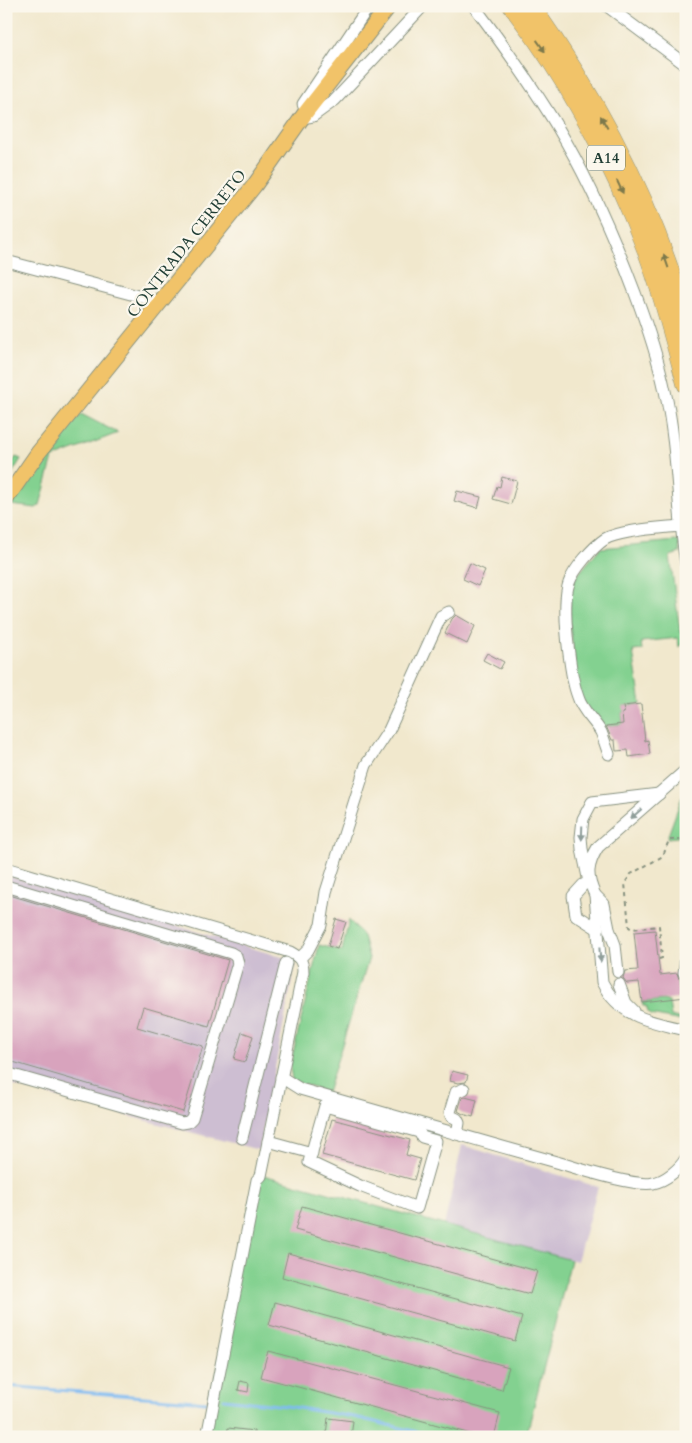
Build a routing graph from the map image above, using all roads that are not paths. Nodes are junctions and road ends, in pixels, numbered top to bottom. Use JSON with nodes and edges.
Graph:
{"nodes":[{"id":1,"x":369,"y":6,"type":"edge"},
{"id":2,"x":389,"y":6,"type":"edge"},
{"id":3,"x":423,"y":6,"type":"edge"},
{"id":4,"x":474,"y":6,"type":"edge"},
{"id":5,"x":512,"y":6,"type":"edge"},
{"id":6,"x":531,"y":6,"type":"edge"},
{"id":7,"x":606,"y":6,"type":"edge"},
{"id":8,"x":686,"y":65,"type":"edge"},
{"id":9,"x":304,"y":115,"type":"junction"},
{"id":10,"x":6,"y":261,"type":"edge"},
{"id":11,"x":161,"y":302,"type":"junction"},
{"id":12,"x":684,"y":309,"type":"edge"},
{"id":13,"x":686,"y":325,"type":"edge"},
{"id":14,"x":686,"y":384,"type":"edge"},
{"id":15,"x":6,"y":499,"type":"edge"},
{"id":16,"x":680,"y":526,"type":"junction"},
{"id":17,"x":686,"y":564,"type":"edge"},
{"id":18,"x":448,"y":612,"type":"dead end"},
{"id":19,"x":609,"y":754,"type":"dead end"},
{"id":20,"x":686,"y":770,"type":"edge"},
{"id":21,"x":659,"y":794,"type":"junction"},
{"id":22,"x":6,"y":868,"type":"edge"},
{"id":23,"x":589,"y":882,"type":"junction"},
{"id":24,"x":6,"y":886,"type":"edge"},
{"id":25,"x":595,"y":895,"type":"junction"},
{"id":26,"x":598,"y":929,"type":"junction"},
{"id":27,"x":686,"y":956,"type":"edge"},
{"id":28,"x":300,"y":958,"type":"junction"},
{"id":29,"x":286,"y":963,"type":"dead end"},
{"id":30,"x":618,"y":972,"type":"dead end"},
{"id":31,"x":684,"y":972,"type":"dead end"},
{"id":32,"x":619,"y":984,"type":"dead end"},
{"id":33,"x":639,"y":1016,"type":"junction"},
{"id":34,"x":686,"y":1030,"type":"edge"},
{"id":35,"x":263,"y":1053,"type":"junction"},
{"id":36,"x":285,"y":1058,"type":"junction"},
{"id":37,"x":6,"y":1073,"type":"edge"},
{"id":38,"x":281,"y":1077,"type":"junction"},
{"id":39,"x":464,"y":1089,"type":"dead end"},
{"id":40,"x":457,"y":1134,"type":"junction"},
{"id":41,"x":242,"y":1138,"type":"dead end"},
{"id":42,"x":268,"y":1141,"type":"junction"},
{"id":43,"x":312,"y":1153,"type":"junction"},
{"id":44,"x":686,"y":1158,"type":"edge"},
{"id":45,"x":207,"y":1437,"type":"edge"}],
"edges":[{"from":1,"to":9,"type":"street"},
{"from":2,"to":9,"type":"main road","name":"CONTRADA CERRETO"},
{"from":3,"to":9,"type":"street"},
{"from":4,"to":16,"type":"street"},
{"from":5,"to":14,"type":"highway","number":"A14","one_way":true},
{"from":12,"to":6,"type":"highway","number":"A14","one_way":true},
{"from":7,"to":8,"type":"street"},
{"from":9,"to":11,"type":"main road","name":"CONTRADA CERRETO"},
{"from":10,"to":11,"type":"street"},
{"from":11,"to":15,"type":"main road","name":"CONTRADA CERRETO"},
{"from":12,"to":13,"type":"highway","number":"A14"},
{"from":16,"to":17,"type":"street"},
{"from":16,"to":19,"type":"street"},
{"from":18,"to":28,"type":"street"},
{"from":20,"to":21,"type":"street"},
{"from":21,"to":23,"type":"street","one_way":true},
{"from":21,"to":23,"type":"street","one_way":true},
{"from":22,"to":28,"type":"street"},
{"from":23,"to":25,"type":"street"},
{"from":23,"to":26,"type":"street"},
{"from":24,"to":37,"type":"street"},
{"from":25,"to":26,"type":"street"},
{"from":25,"to":30,"type":"street"},
{"from":26,"to":33,"type":"street","one_way":true},
{"from":27,"to":31,"type":"street"},
{"from":28,"to":36,"type":"street"},
{"from":29,"to":35,"type":"street"},
{"from":32,"to":33,"type":"street"},
{"from":33,"to":34,"type":"street"},
{"from":35,"to":36,"type":"street"},
{"from":35,"to":41,"type":"street"},
{"from":36,"to":38,"type":"street"},
{"from":38,"to":40,"type":"street"},
{"from":38,"to":42,"type":"street"},
{"from":39,"to":40,"type":"street"},
{"from":40,"to":44,"type":"street"},
{"from":42,"to":43,"type":"street"},
{"from":42,"to":45,"type":"street"},
{"from":43,"to":43,"type":"street"}]}
